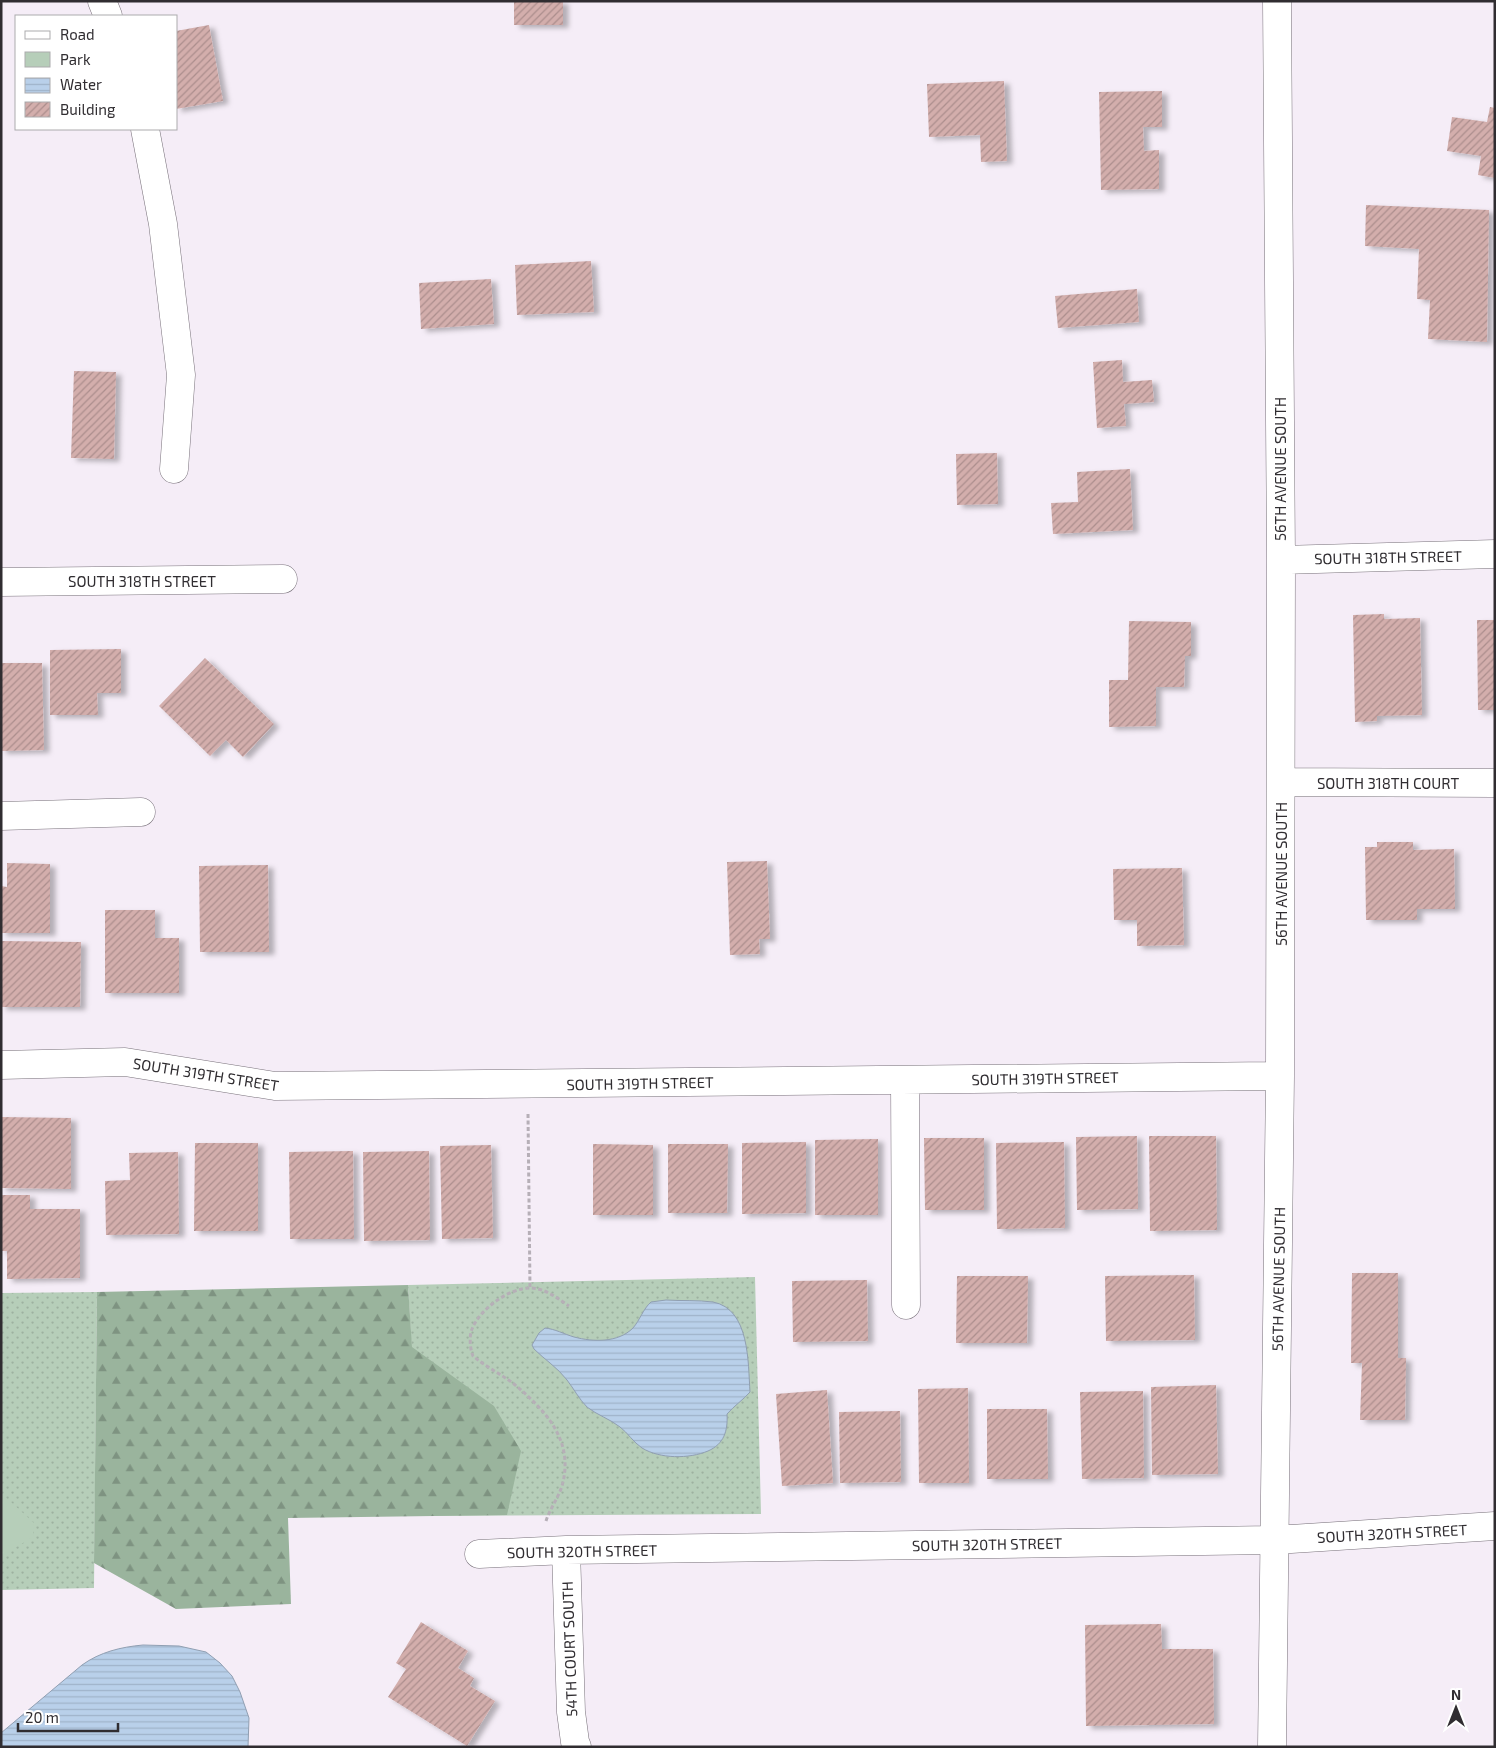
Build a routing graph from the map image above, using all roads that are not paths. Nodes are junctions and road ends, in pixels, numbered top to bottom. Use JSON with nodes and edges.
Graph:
{"nodes":[{"id":1,"x":102,"y":1,"type":"edge"},
{"id":2,"x":1277,"y":1,"type":"edge"},
{"id":3,"x":108,"y":15,"type":"edge"},
{"id":4,"x":145,"y":130,"type":"edge"},
{"id":5,"x":174,"y":469,"type":"dead end"},
{"id":6,"x":1495,"y":554,"type":"edge"},
{"id":7,"x":1281,"y":560,"type":"junction"},
{"id":8,"x":283,"y":580,"type":"dead end"},
{"id":9,"x":1,"y":582,"type":"edge"},
{"id":10,"x":1281,"y":782,"type":"junction"},
{"id":11,"x":1495,"y":783,"type":"edge"},
{"id":12,"x":141,"y":812,"type":"dead end"},
{"id":13,"x":1,"y":816,"type":"edge"},
{"id":14,"x":1,"y":1065,"type":"edge"},
{"id":15,"x":1280,"y":1076,"type":"junction"},
{"id":16,"x":905,"y":1080,"type":"junction"},
{"id":17,"x":906,"y":1305,"type":"dead end"},
{"id":18,"x":1495,"y":1526,"type":"edge"},
{"id":19,"x":1275,"y":1540,"type":"junction"},
{"id":20,"x":556,"y":1550,"type":"junction"},
{"id":21,"x":479,"y":1554,"type":"dead end"},
{"id":22,"x":577,"y":1747,"type":"edge"},
{"id":23,"x":1272,"y":1747,"type":"edge"}],
"edges":[{"from":1,"to":3,"type":"street"},
{"from":2,"to":7,"type":"street","name":"56TH AVENUE SOUTH"},
{"from":4,"to":5,"type":"street"},
{"from":6,"to":7,"type":"street","name":"SOUTH 318TH STREET"},
{"from":7,"to":10,"type":"street","name":"56TH AVENUE SOUTH"},
{"from":8,"to":9,"type":"street","name":"SOUTH 318TH STREET"},
{"from":10,"to":11,"type":"street","name":"SOUTH 318TH COURT"},
{"from":10,"to":15,"type":"street","name":"56TH AVENUE SOUTH"},
{"from":12,"to":13,"type":"street"},
{"from":14,"to":16,"type":"street","name":"SOUTH 319TH STREET"},
{"from":15,"to":16,"type":"street","name":"SOUTH 319TH STREET"},
{"from":15,"to":19,"type":"street","name":"56TH AVENUE SOUTH"},
{"from":16,"to":17,"type":"street"},
{"from":18,"to":19,"type":"street","name":"SOUTH 320TH STREET"},
{"from":19,"to":20,"type":"street","name":"SOUTH 320TH STREET"},
{"from":19,"to":23,"type":"street","name":"56TH AVENUE SOUTH"},
{"from":20,"to":21,"type":"street","name":"SOUTH 320TH STREET"},
{"from":20,"to":22,"type":"street","name":"54TH COURT SOUTH"}]}
